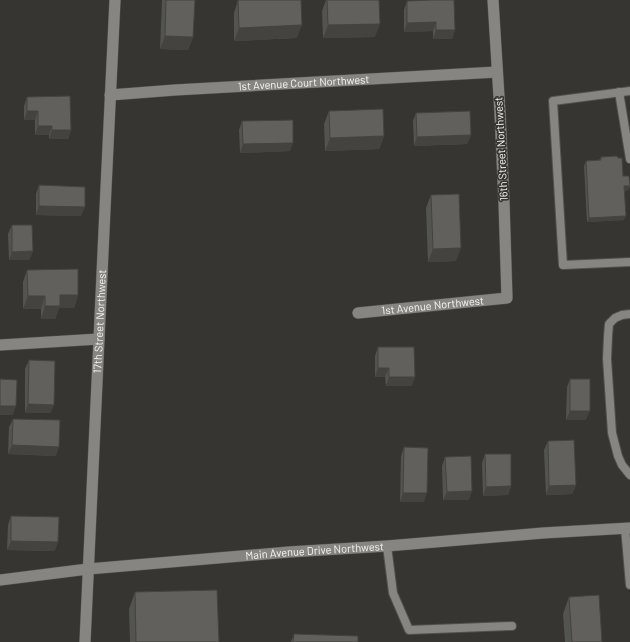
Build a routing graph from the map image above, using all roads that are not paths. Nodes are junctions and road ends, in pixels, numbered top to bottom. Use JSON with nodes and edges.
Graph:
{"nodes":[{"id":1,"x":115,"y":0,"type":"edge"},
{"id":2,"x":493,"y":0,"type":"edge"},
{"id":3,"x":497,"y":72,"type":"junction"},
{"id":4,"x":630,"y":91,"type":"edge"},
{"id":5,"x":620,"y":92,"type":"junction"},
{"id":6,"x":110,"y":95,"type":"junction"},
{"id":7,"x":630,"y":159,"type":"edge"},
{"id":8,"x":630,"y":262,"type":"edge"},
{"id":9,"x":507,"y":298,"type":"joint"},
{"id":10,"x":358,"y":313,"type":"dead end"},
{"id":11,"x":630,"y":314,"type":"edge"},
{"id":12,"x":99,"y":339,"type":"junction"},
{"id":13,"x":0,"y":346,"type":"edge"},
{"id":14,"x":630,"y":475,"type":"edge"},
{"id":15,"x":627,"y":528,"type":"edge"},
{"id":16,"x":387,"y":546,"type":"junction"},
{"id":17,"x":88,"y":569,"type":"junction"},
{"id":18,"x":0,"y":580,"type":"edge"},
{"id":19,"x":630,"y":585,"type":"edge"},
{"id":20,"x":512,"y":626,"type":"dead end"},
{"id":21,"x":85,"y":642,"type":"edge"}],
"edges":[{"from":1,"to":6,"type":"street","name":"17th Street Northwest"},
{"from":2,"to":3,"type":"street","name":"16th Street Northwest"},
{"from":3,"to":6,"type":"street","name":"1st Avenue Court Northwest"},
{"from":3,"to":9,"type":"street","name":"16th Street Northwest"},
{"from":4,"to":5,"type":"lane"},
{"from":5,"to":7,"type":"lane"},
{"from":5,"to":8,"type":"lane"},
{"from":6,"to":12,"type":"street","name":"17th Street Northwest"},
{"from":9,"to":10,"type":"street","name":"1st Avenue Northwest"},
{"from":11,"to":14,"type":"lane"},
{"from":12,"to":13,"type":"street"},
{"from":12,"to":17,"type":"street","name":"17th Street Northwest"},
{"from":15,"to":16,"type":"street","name":"Main Avenue Drive Northwest"},
{"from":15,"to":19,"type":"lane"},
{"from":16,"to":17,"type":"street","name":"Main Avenue Drive Northwest"},
{"from":16,"to":20,"type":"lane"},
{"from":17,"to":18,"type":"street","name":"Main Avenue Drive Northwest"},
{"from":17,"to":21,"type":"street","name":"17th Street Northwest"}]}
